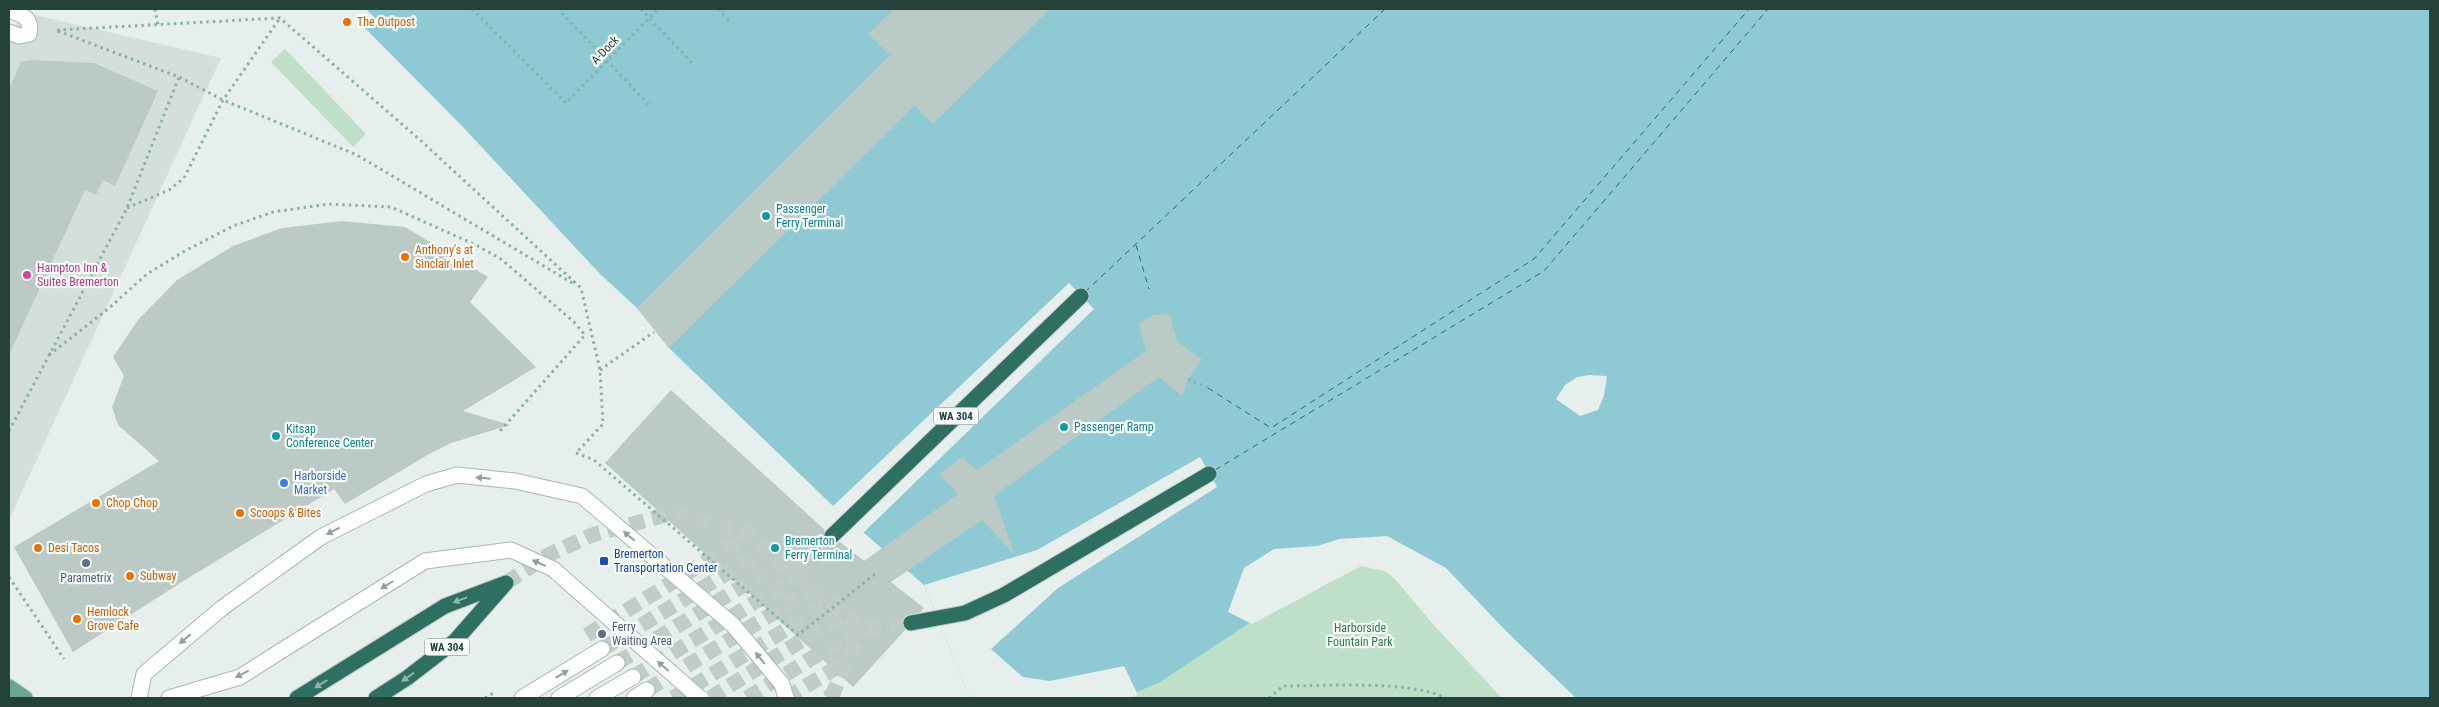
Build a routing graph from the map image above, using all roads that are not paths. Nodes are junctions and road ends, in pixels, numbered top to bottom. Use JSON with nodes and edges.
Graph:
{"nodes":[{"id":1,"x":9,"y":10,"type":"edge"},
{"id":2,"x":9,"y":32,"type":"edge"},
{"id":3,"x":1081,"y":296,"type":"dead end"},
{"id":4,"x":1209,"y":474,"type":"dead end"},
{"id":5,"x":832,"y":536,"type":"tunnel mouth"},
{"id":6,"x":911,"y":623,"type":"tunnel mouth"},
{"id":7,"x":602,"y":649,"type":"tunnel mouth"},
{"id":8,"x":618,"y":663,"type":"tunnel mouth"},
{"id":9,"x":632,"y":677,"type":"tunnel mouth"},
{"id":10,"x":9,"y":687,"type":"edge"},
{"id":11,"x":647,"y":690,"type":"tunnel mouth"},
{"id":12,"x":25,"y":698,"type":"edge"},
{"id":13,"x":139,"y":698,"type":"edge"},
{"id":14,"x":169,"y":698,"type":"edge"},
{"id":15,"x":297,"y":698,"type":"edge"},
{"id":16,"x":376,"y":698,"type":"edge"},
{"id":17,"x":522,"y":698,"type":"edge"},
{"id":18,"x":559,"y":698,"type":"edge"},
{"id":19,"x":597,"y":698,"type":"edge"},
{"id":20,"x":634,"y":698,"type":"edge"},
{"id":21,"x":700,"y":698,"type":"edge"},
{"id":22,"x":786,"y":698,"type":"edge"}],
"edges":[{"from":1,"to":2,"type":"street"},
{"from":3,"to":5,"type":"highway","number":"WA 304"},
{"from":4,"to":6,"type":"highway"},
{"from":17,"to":7,"type":"street","one_way":true},
{"from":8,"to":18,"type":"street"},
{"from":9,"to":19,"type":"street"},
{"from":10,"to":12,"type":"main road"},
{"from":11,"to":20,"type":"street"},
{"from":22,"to":13,"type":"street","one_way":true,"bridge":true},
{"from":21,"to":14,"type":"street","one_way":true,"bridge":true},
{"from":15,"to":16,"type":"highway","number":"WA 304"}]}
